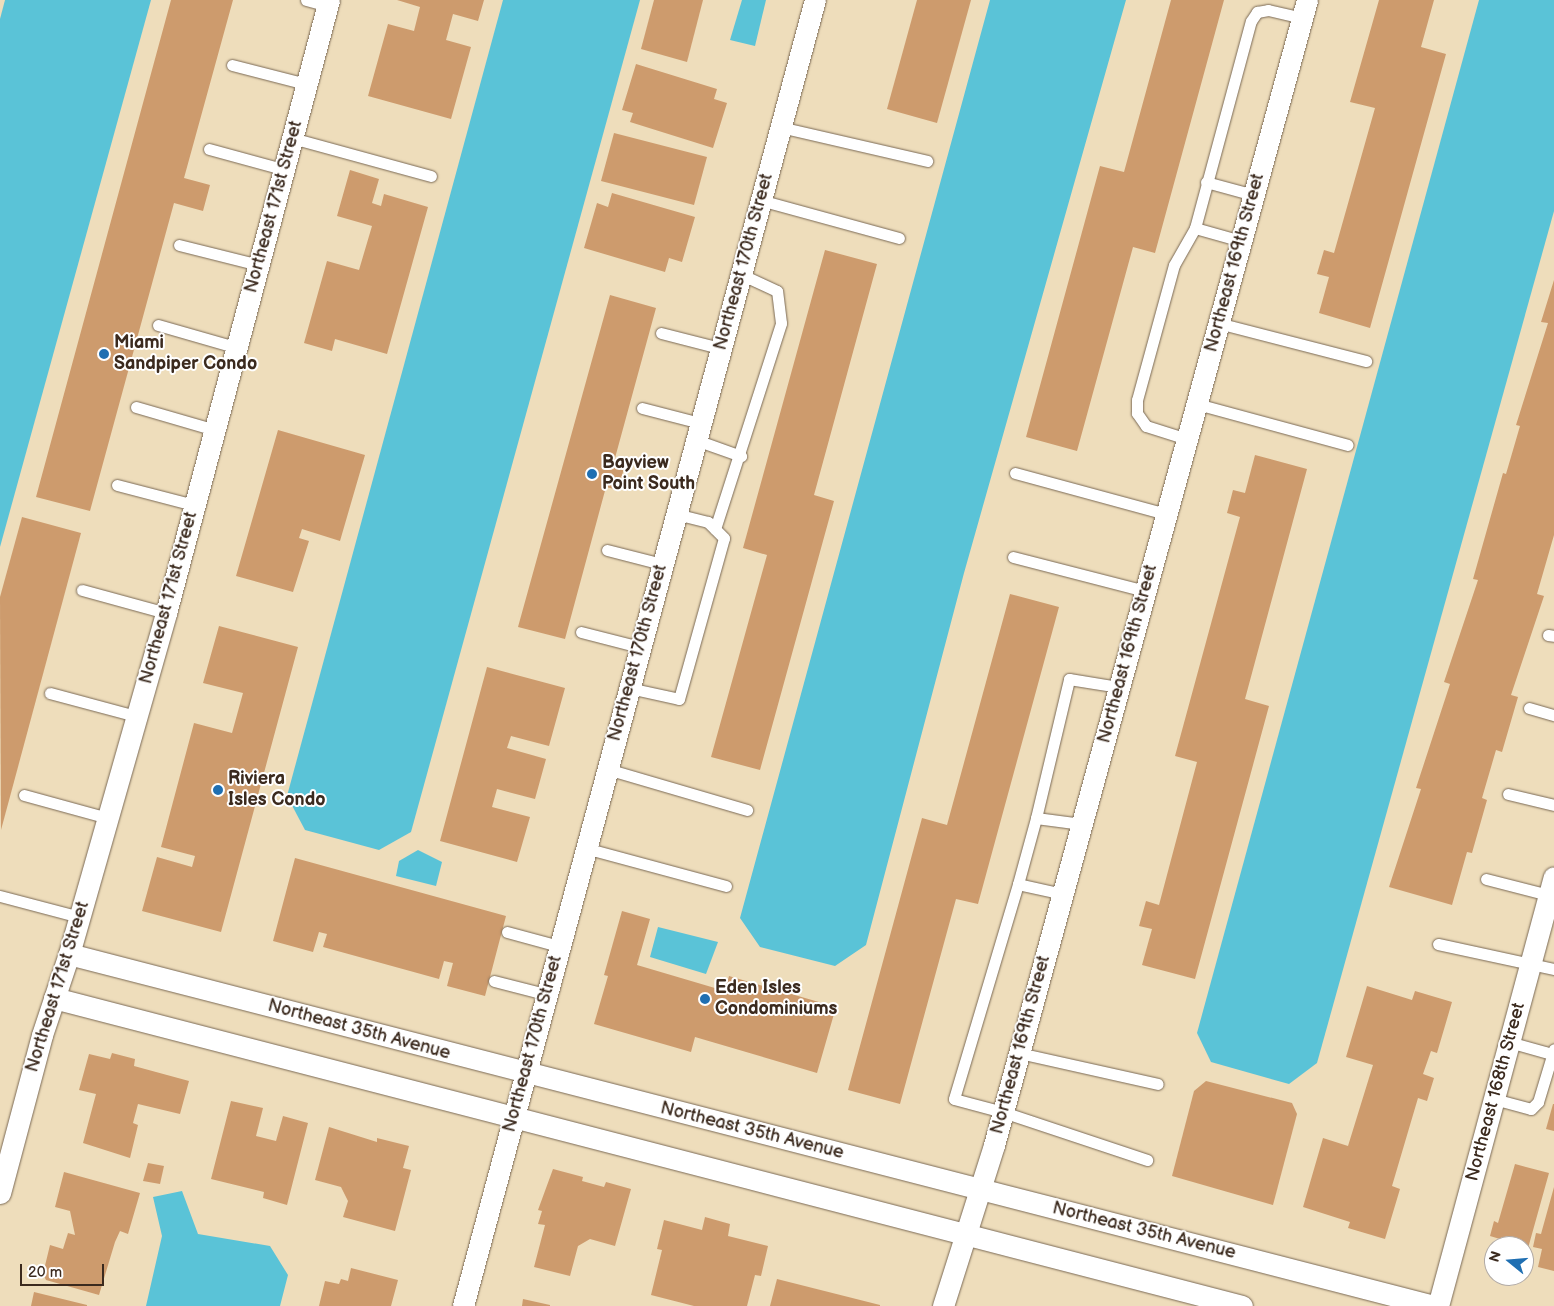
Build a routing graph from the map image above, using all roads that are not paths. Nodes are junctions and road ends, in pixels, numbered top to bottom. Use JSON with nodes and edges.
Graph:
{"nodes":[{"id":1,"x":306,"y":0,"type":"edge"},
{"id":2,"x":814,"y":0,"type":"edge"},
{"id":3,"x":329,"y":3,"type":"edge"},
{"id":4,"x":1304,"y":9,"type":"edge"},
{"id":5,"x":232,"y":66,"type":"dead end"},
{"id":6,"x":306,"y":84,"type":"junction"},
{"id":7,"x":780,"y":126,"type":"junction"},
{"id":8,"x":292,"y":138,"type":"junction"},
{"id":9,"x":209,"y":149,"type":"dead end"},
{"id":10,"x":927,"y":161,"type":"dead end"},
{"id":11,"x":282,"y":169,"type":"junction"},
{"id":12,"x":431,"y":176,"type":"dead end"},
{"id":13,"x":1206,"y":182,"type":"junction"},
{"id":14,"x":1254,"y":195,"type":"junction"},
{"id":15,"x":760,"y":200,"type":"junction"},
{"id":16,"x":1195,"y":228,"type":"junction"},
{"id":17,"x":899,"y":238,"type":"dead end"},
{"id":18,"x":1241,"y":241,"type":"junction"},
{"id":19,"x":179,"y":244,"type":"dead end"},
{"id":20,"x":259,"y":265,"type":"junction"},
{"id":21,"x":740,"y":274,"type":"junction"},
{"id":22,"x":1218,"y":322,"type":"junction"},
{"id":23,"x":158,"y":325,"type":"dead end"},
{"id":24,"x":661,"y":333,"type":"dead end"},
{"id":25,"x":238,"y":348,"type":"junction"},
{"id":26,"x":720,"y":348,"type":"junction"},
{"id":27,"x":1366,"y":361,"type":"dead end"},
{"id":28,"x":1197,"y":404,"type":"junction"},
{"id":29,"x":136,"y":407,"type":"dead end"},
{"id":30,"x":642,"y":408,"type":"dead end"},
{"id":31,"x":215,"y":430,"type":"junction"},
{"id":32,"x":698,"y":431,"type":"junction"},
{"id":33,"x":1187,"y":439,"type":"junction"},
{"id":34,"x":1348,"y":445,"type":"dead end"},
{"id":35,"x":741,"y":456,"type":"junction"},
{"id":36,"x":1015,"y":473,"type":"dead end"},
{"id":37,"x":117,"y":485,"type":"dead end"},
{"id":38,"x":194,"y":505,"type":"junction"},
{"id":39,"x":675,"y":514,"type":"junction"},
{"id":40,"x":1166,"y":514,"type":"junction"},
{"id":41,"x":715,"y":530,"type":"junction"},
{"id":42,"x":607,"y":550,"type":"dead end"},
{"id":43,"x":1013,"y":557,"type":"dead end"},
{"id":44,"x":662,"y":564,"type":"junction"},
{"id":45,"x":82,"y":590,"type":"dead end"},
{"id":46,"x":1145,"y":591,"type":"junction"},
{"id":47,"x":166,"y":613,"type":"junction"},
{"id":48,"x":580,"y":632,"type":"dead end"},
{"id":49,"x":640,"y":647,"type":"junction"},
{"id":50,"x":628,"y":688,"type":"junction"},
{"id":51,"x":1119,"y":688,"type":"junction"},
{"id":52,"x":50,"y":693,"type":"dead end"},
{"id":53,"x":1529,"y":708,"type":"dead end"},
{"id":54,"x":1554,"y":715,"type":"edge"},
{"id":55,"x":136,"y":716,"type":"junction"},
{"id":56,"x":607,"y":769,"type":"junction"},
{"id":57,"x":1508,"y":794,"type":"dead end"},
{"id":58,"x":24,"y":795,"type":"dead end"},
{"id":59,"x":1554,"y":805,"type":"edge"},
{"id":60,"x":747,"y":810,"type":"dead end"},
{"id":61,"x":108,"y":818,"type":"junction"},
{"id":62,"x":1036,"y":818,"type":"junction"},
{"id":63,"x":1082,"y":824,"type":"junction"},
{"id":64,"x":585,"y":848,"type":"junction"},
{"id":65,"x":1486,"y":879,"type":"dead end"},
{"id":66,"x":1018,"y":884,"type":"junction"},
{"id":67,"x":726,"y":886,"type":"dead end"},
{"id":68,"x":1552,"y":886,"type":"edge"},
{"id":69,"x":1062,"y":894,"type":"junction"},
{"id":70,"x":0,"y":896,"type":"edge"},
{"id":71,"x":80,"y":917,"type":"junction"},
{"id":72,"x":507,"y":932,"type":"dead end"},
{"id":73,"x":1438,"y":944,"type":"dead end"},
{"id":74,"x":559,"y":946,"type":"junction"},
{"id":75,"x":69,"y":954,"type":"junction"},
{"id":76,"x":1531,"y":962,"type":"junction"},
{"id":77,"x":1554,"y":968,"type":"edge"},
{"id":78,"x":494,"y":981,"type":"dead end"},
{"id":79,"x":546,"y":994,"type":"junction"},
{"id":80,"x":54,"y":998,"type":"junction"},
{"id":81,"x":1509,"y":1042,"type":"junction"},
{"id":82,"x":1553,"y":1051,"type":"edge"},
{"id":83,"x":1019,"y":1053,"type":"junction"},
{"id":84,"x":524,"y":1073,"type":"junction"},
{"id":85,"x":1158,"y":1084,"type":"dead end"},
{"id":86,"x":1494,"y":1099,"type":"junction"},
{"id":87,"x":1003,"y":1112,"type":"junction"},
{"id":88,"x":513,"y":1118,"type":"junction"},
{"id":89,"x":1147,"y":1160,"type":"dead end"},
{"id":90,"x":980,"y":1189,"type":"junction"},
{"id":91,"x":0,"y":1193,"type":"edge"},
{"id":92,"x":964,"y":1236,"type":"junction"},
{"id":93,"x":463,"y":1306,"type":"edge"},
{"id":94,"x":943,"y":1306,"type":"edge"},
{"id":95,"x":1242,"y":1306,"type":"edge"},
{"id":96,"x":1436,"y":1306,"type":"edge"}],
"edges":[{"from":1,"to":3,"type":"lane"},
{"from":2,"to":7,"type":"street","name":"Northeast 170th Street"},
{"from":3,"to":6,"type":"street","name":"Northeast 171st Street"},
{"from":4,"to":13,"type":"lane"},
{"from":4,"to":14,"type":"street","name":"Northeast 169th Street"},
{"from":5,"to":6,"type":"lane"},
{"from":6,"to":8,"type":"street","name":"Northeast 171st Street"},
{"from":7,"to":10,"type":"lane"},
{"from":7,"to":15,"type":"street","name":"Northeast 170th Street"},
{"from":8,"to":11,"type":"street","name":"Northeast 171st Street"},
{"from":8,"to":12,"type":"lane"},
{"from":9,"to":11,"type":"lane"},
{"from":11,"to":20,"type":"street","name":"Northeast 171st Street"},
{"from":13,"to":14,"type":"lane"},
{"from":13,"to":16,"type":"lane"},
{"from":14,"to":18,"type":"street","name":"Northeast 169th Street"},
{"from":15,"to":17,"type":"lane"},
{"from":15,"to":21,"type":"street","name":"Northeast 170th Street"},
{"from":16,"to":18,"type":"lane"},
{"from":16,"to":33,"type":"lane"},
{"from":18,"to":22,"type":"street","name":"Northeast 169th Street"},
{"from":19,"to":20,"type":"lane"},
{"from":20,"to":25,"type":"street","name":"Northeast 171st Street"},
{"from":21,"to":26,"type":"street","name":"Northeast 170th Street"},
{"from":21,"to":35,"type":"lane"},
{"from":22,"to":27,"type":"lane"},
{"from":22,"to":28,"type":"street","name":"Northeast 169th Street"},
{"from":23,"to":25,"type":"lane"},
{"from":24,"to":26,"type":"lane"},
{"from":25,"to":31,"type":"street","name":"Northeast 171st Street"},
{"from":26,"to":32,"type":"street","name":"Northeast 170th Street"},
{"from":28,"to":33,"type":"street","name":"Northeast 169th Street"},
{"from":28,"to":34,"type":"lane"},
{"from":29,"to":31,"type":"lane"},
{"from":30,"to":32,"type":"lane"},
{"from":31,"to":38,"type":"street","name":"Northeast 171st Street"},
{"from":32,"to":35,"type":"lane"},
{"from":32,"to":39,"type":"street","name":"Northeast 170th Street"},
{"from":33,"to":40,"type":"street","name":"Northeast 169th Street"},
{"from":35,"to":41,"type":"lane"},
{"from":36,"to":40,"type":"lane"},
{"from":37,"to":38,"type":"lane"},
{"from":38,"to":47,"type":"street","name":"Northeast 171st Street"},
{"from":39,"to":41,"type":"lane"},
{"from":39,"to":44,"type":"street","name":"Northeast 170th Street"},
{"from":40,"to":46,"type":"street","name":"Northeast 169th Street"},
{"from":41,"to":50,"type":"lane"},
{"from":42,"to":44,"type":"lane"},
{"from":43,"to":46,"type":"lane"},
{"from":44,"to":49,"type":"street","name":"Northeast 170th Street"},
{"from":45,"to":47,"type":"lane"},
{"from":46,"to":51,"type":"street","name":"Northeast 169th Street"},
{"from":47,"to":55,"type":"street","name":"Northeast 171st Street"},
{"from":48,"to":49,"type":"lane"},
{"from":49,"to":50,"type":"street","name":"Northeast 170th Street"},
{"from":50,"to":56,"type":"street","name":"Northeast 170th Street"},
{"from":51,"to":62,"type":"lane"},
{"from":51,"to":63,"type":"street","name":"Northeast 169th Street"},
{"from":52,"to":55,"type":"lane"},
{"from":53,"to":54,"type":"lane"},
{"from":55,"to":61,"type":"street","name":"Northeast 171st Street"},
{"from":56,"to":60,"type":"lane"},
{"from":56,"to":64,"type":"street","name":"Northeast 170th Street"},
{"from":57,"to":59,"type":"lane"},
{"from":58,"to":61,"type":"lane"},
{"from":61,"to":71,"type":"street","name":"Northeast 171st Street"},
{"from":62,"to":63,"type":"lane"},
{"from":62,"to":66,"type":"lane"},
{"from":63,"to":69,"type":"street","name":"Northeast 169th Street"},
{"from":64,"to":67,"type":"lane"},
{"from":64,"to":74,"type":"street","name":"Northeast 170th Street"},
{"from":65,"to":68,"type":"lane"},
{"from":66,"to":69,"type":"lane"},
{"from":66,"to":87,"type":"lane"},
{"from":68,"to":76,"type":"street","name":"Northeast 168th Street"},
{"from":69,"to":83,"type":"street","name":"Northeast 169th Street"},
{"from":70,"to":71,"type":"lane"},
{"from":71,"to":75,"type":"street","name":"Northeast 171st Street"},
{"from":72,"to":74,"type":"lane"},
{"from":73,"to":76,"type":"lane"},
{"from":74,"to":79,"type":"street","name":"Northeast 170th Street"},
{"from":75,"to":80,"type":"street","name":"Northeast 171st Street"},
{"from":75,"to":84,"type":"street","name":"Northeast 35th Avenue"},
{"from":76,"to":77,"type":"lane"},
{"from":76,"to":81,"type":"street","name":"Northeast 168th Street"},
{"from":78,"to":79,"type":"lane"},
{"from":79,"to":84,"type":"street","name":"Northeast 170th Street"},
{"from":80,"to":88,"type":"street"},
{"from":80,"to":91,"type":"street","name":"Northeast 171st Street"},
{"from":81,"to":82,"type":"lane"},
{"from":81,"to":86,"type":"street","name":"Northeast 168th Street"},
{"from":82,"to":86,"type":"lane"},
{"from":83,"to":85,"type":"lane"},
{"from":83,"to":87,"type":"street","name":"Northeast 169th Street"},
{"from":84,"to":88,"type":"street","name":"Northeast 170th Street"},
{"from":84,"to":90,"type":"street","name":"Northeast 35th Avenue"},
{"from":86,"to":96,"type":"street","name":"Northeast 168th Street"},
{"from":87,"to":89,"type":"lane"},
{"from":87,"to":90,"type":"street","name":"Northeast 169th Street"},
{"from":88,"to":92,"type":"street"},
{"from":88,"to":93,"type":"street","name":"Northeast 170th Street"},
{"from":90,"to":92,"type":"street","name":"Northeast 169th Street"},
{"from":90,"to":96,"type":"street","name":"Northeast 35th Avenue"},
{"from":92,"to":94,"type":"street","name":"Northeast 169th Street"},
{"from":92,"to":95,"type":"street"}]}
